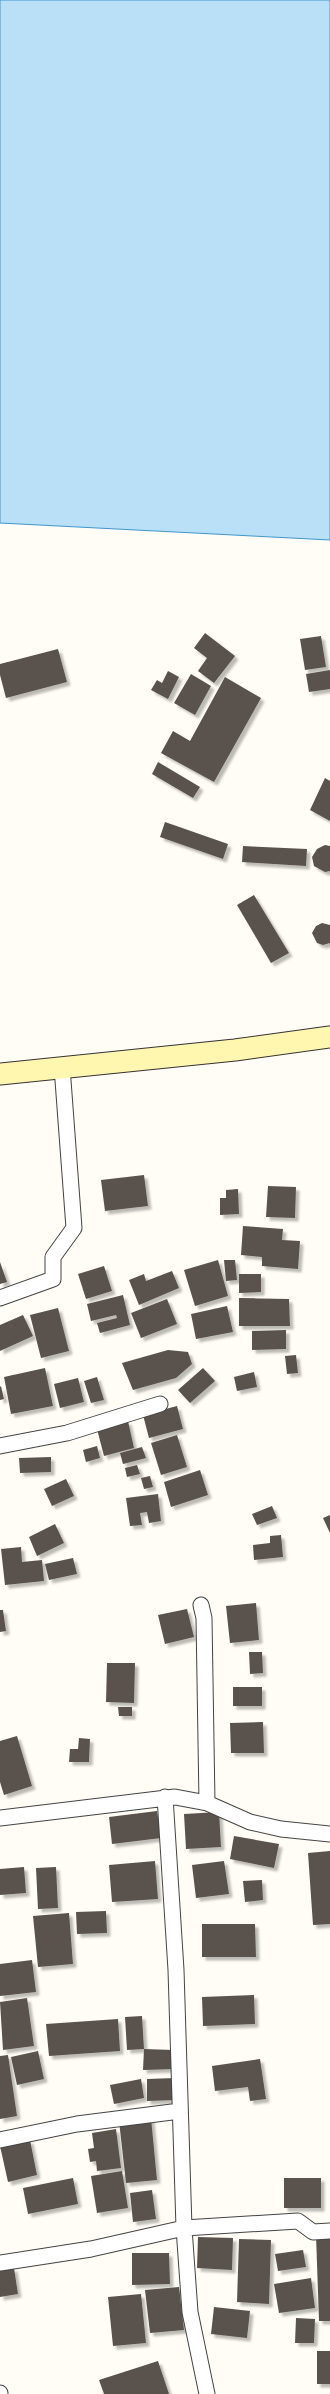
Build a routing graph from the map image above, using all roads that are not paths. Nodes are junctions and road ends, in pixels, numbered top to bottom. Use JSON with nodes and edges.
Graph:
{"nodes":[{"id":1,"x":330,"y":1038,"type":"edge"},
{"id":2,"x":62,"y":1067,"type":"junction"},
{"id":3,"x":0,"y":1074,"type":"edge"},
{"id":4,"x":0,"y":1298,"type":"edge"},
{"id":5,"x":160,"y":1404,"type":"dead end"},
{"id":6,"x":0,"y":1446,"type":"edge"},
{"id":7,"x":200,"y":1605,"type":"dead end"},
{"id":8,"x":165,"y":1797,"type":"junction"},
{"id":9,"x":207,"y":1803,"type":"junction"},
{"id":10,"x":0,"y":1818,"type":"edge"},
{"id":11,"x":330,"y":1834,"type":"edge"},
{"id":12,"x":180,"y":2111,"type":"junction"},
{"id":13,"x":0,"y":2140,"type":"edge"},
{"id":14,"x":184,"y":2228,"type":"junction"},
{"id":15,"x":330,"y":2232,"type":"edge"},
{"id":16,"x":0,"y":2264,"type":"edge"},
{"id":17,"x":207,"y":2394,"type":"edge"}],
"edges":[{"from":1,"to":2,"type":"street"},
{"from":2,"to":3,"type":"street"},
{"from":2,"to":4,"type":"street"},
{"from":5,"to":6,"type":"street"},
{"from":7,"to":9,"type":"street"},
{"from":8,"to":9,"type":"street"},
{"from":8,"to":10,"type":"street"},
{"from":8,"to":12,"type":"street"},
{"from":9,"to":11,"type":"street"},
{"from":12,"to":13,"type":"street"},
{"from":12,"to":14,"type":"street"},
{"from":14,"to":15,"type":"street"},
{"from":14,"to":16,"type":"street"},
{"from":14,"to":17,"type":"street"}]}
